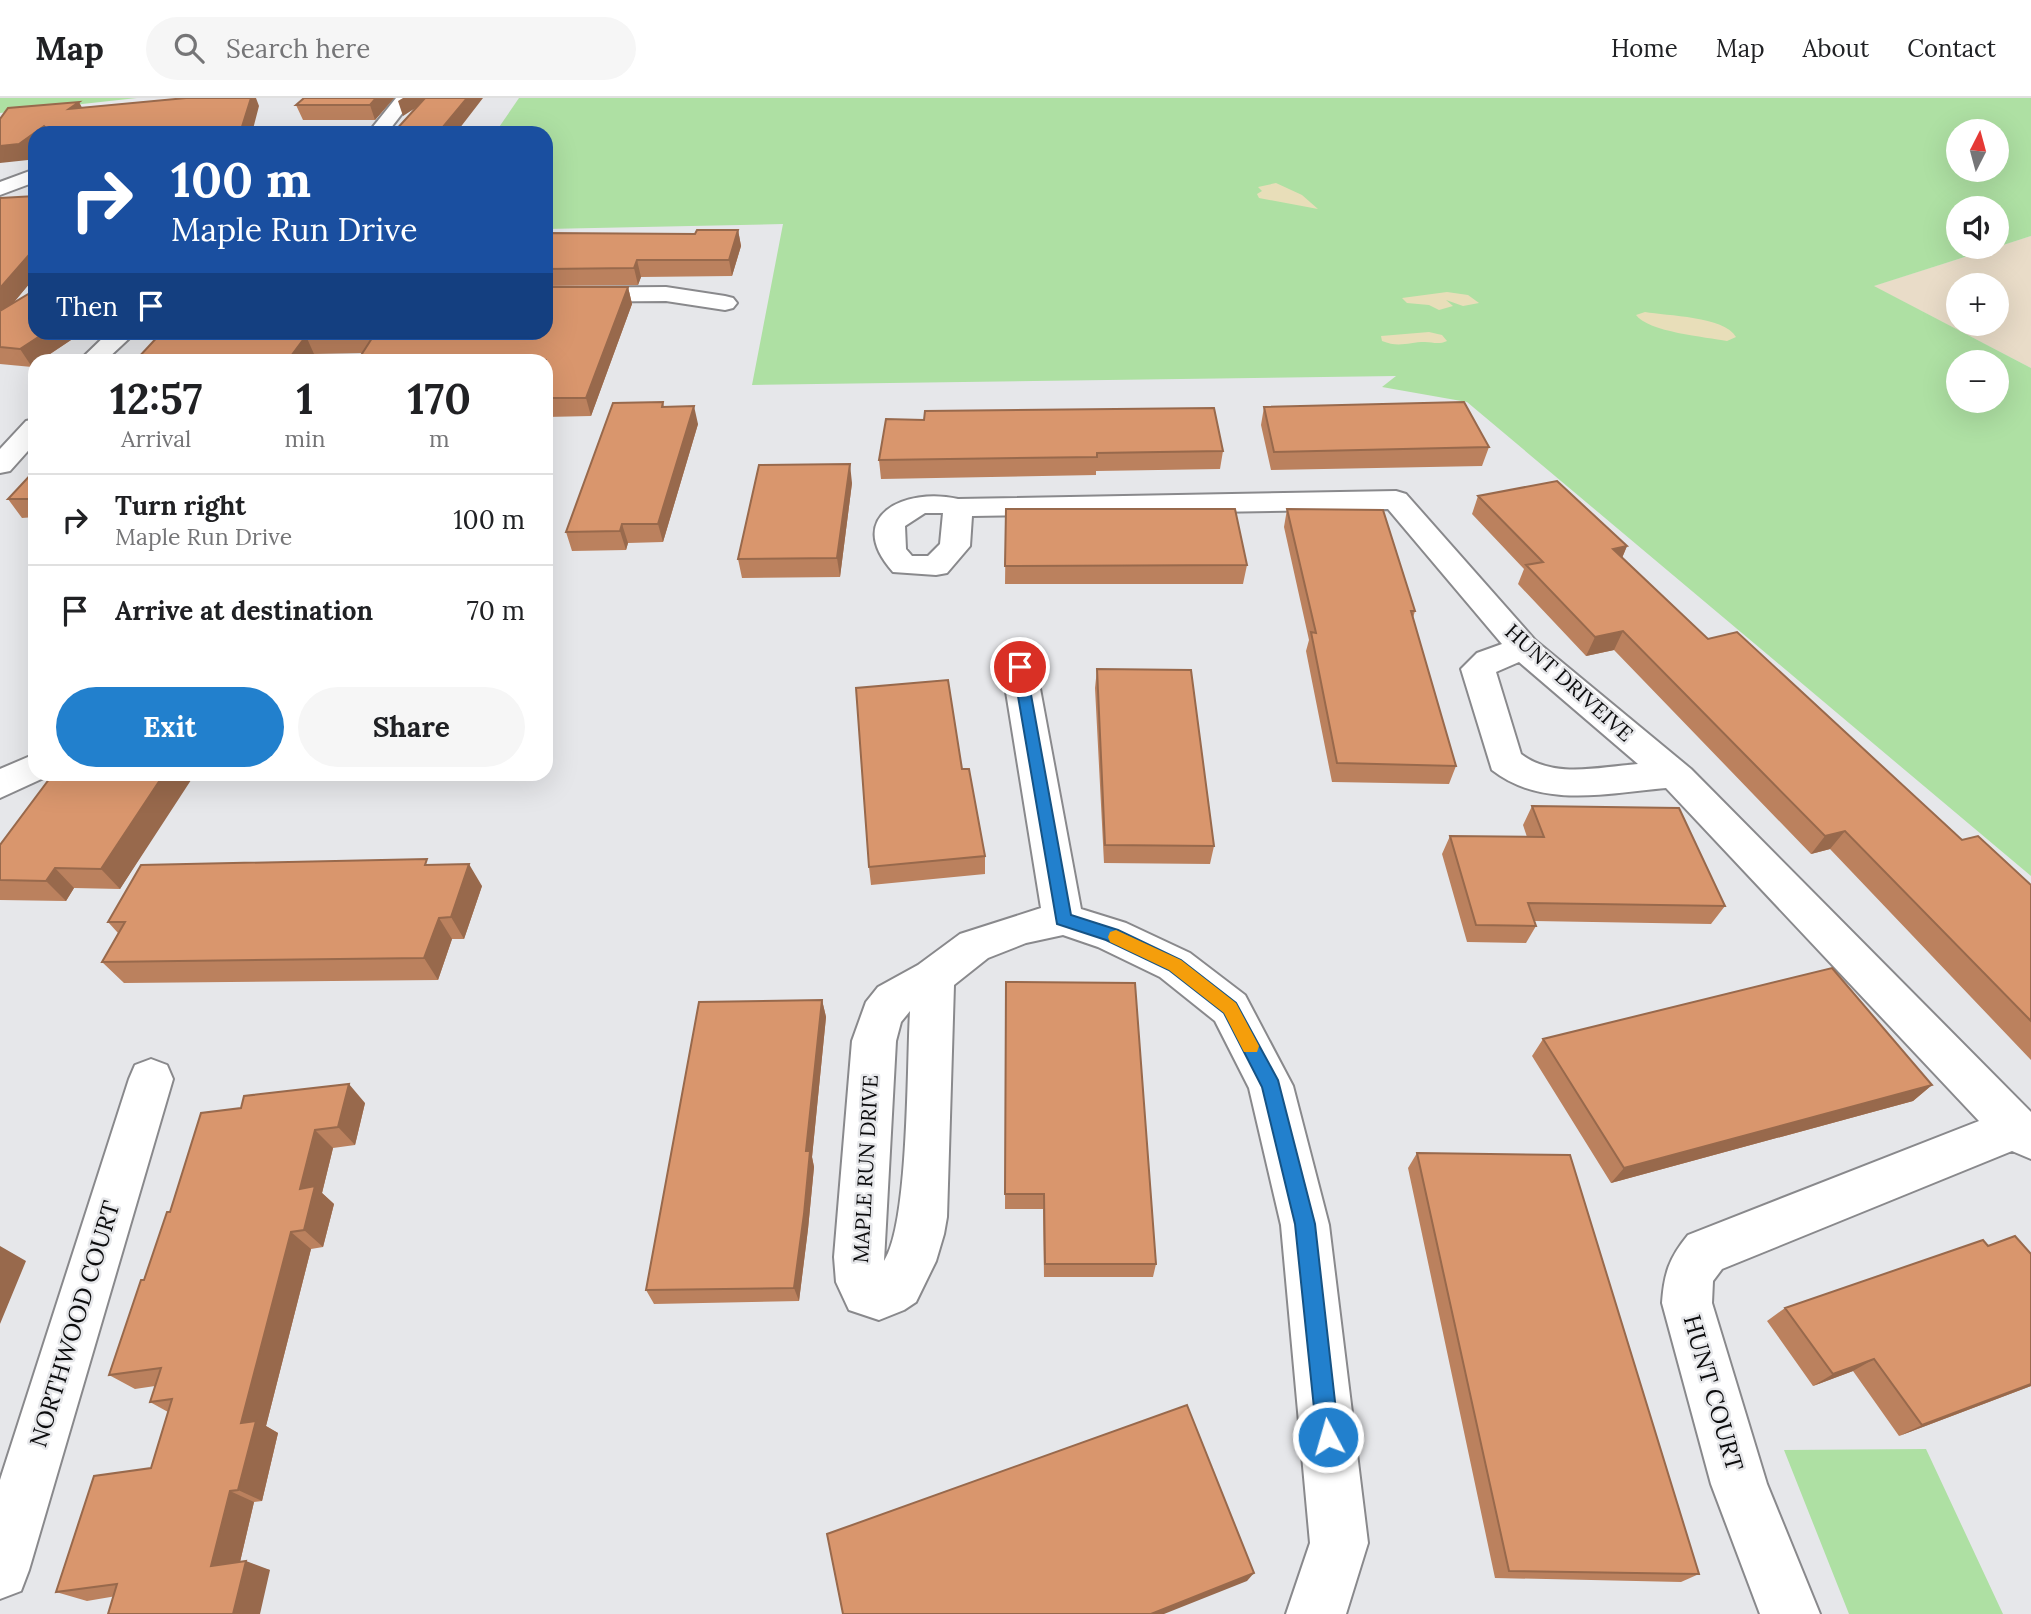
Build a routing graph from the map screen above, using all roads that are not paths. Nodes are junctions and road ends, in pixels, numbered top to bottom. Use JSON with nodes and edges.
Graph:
{"nodes":[{"id":1,"x":405,"y":98,"type":"edge"},
{"id":2,"x":383,"y":126,"type":"edge"},
{"id":3,"x":28,"y":177,"type":"edge"},
{"id":4,"x":1,"y":187,"type":"edge"},
{"id":5,"x":553,"y":295,"type":"edge"},
{"id":6,"x":725,"y":303,"type":"dead end"},
{"id":7,"x":115,"y":340,"type":"edge"},
{"id":8,"x":99,"y":354,"type":"edge"},
{"id":9,"x":28,"y":434,"type":"edge"},
{"id":10,"x":28,"y":455,"type":"edge"},
{"id":11,"x":2,"y":458,"type":"edge"},
{"id":12,"x":958,"y":508,"type":"dead end"},
{"id":13,"x":1523,"y":648,"type":"junction"},
{"id":14,"x":1020,"y":667,"type":"dead end"},
{"id":15,"x":28,"y":771,"type":"edge"},
{"id":16,"x":1673,"y":774,"type":"junction"},
{"id":17,"x":0,"y":785,"type":"edge"},
{"id":18,"x":1063,"y":919,"type":"junction"},
{"id":19,"x":933,"y":977,"type":"junction"},
{"id":20,"x":151,"y":1079,"type":"dead end"},
{"id":21,"x":2024,"y":1133,"type":"edge"},
{"id":22,"x":0,"y":1570,"type":"edge"},
{"id":23,"x":1316,"y":1614,"type":"edge"},
{"id":24,"x":1790,"y":1614,"type":"edge"}],
"edges":[{"from":1,"to":2,"type":"street"},
{"from":3,"to":4,"type":"street"},
{"from":5,"to":6,"type":"street"},
{"from":7,"to":8,"type":"street"},
{"from":9,"to":11,"type":"street"},
{"from":10,"to":11,"type":"street"},
{"from":12,"to":13,"type":"street","name":"HUNT DRIVEIVE"},
{"from":13,"to":16,"type":"street","name":"HUNT DRIVEIVE"},
{"from":13,"to":16,"type":"street"},
{"from":14,"to":18,"type":"street"},
{"from":15,"to":17,"type":"street"},
{"from":16,"to":21,"type":"street","name":"HUNT DRIVEIVE"},
{"from":18,"to":19,"type":"street","name":"MAPLE RUN DRIVE"},
{"from":18,"to":23,"type":"street"},
{"from":19,"to":19,"type":"street","name":"MAPLE RUN DRIVE"},
{"from":20,"to":22,"type":"street","name":"NORTHWOOD COURT"},
{"from":21,"to":24,"type":"street","name":"HUNT COURT"}]}
